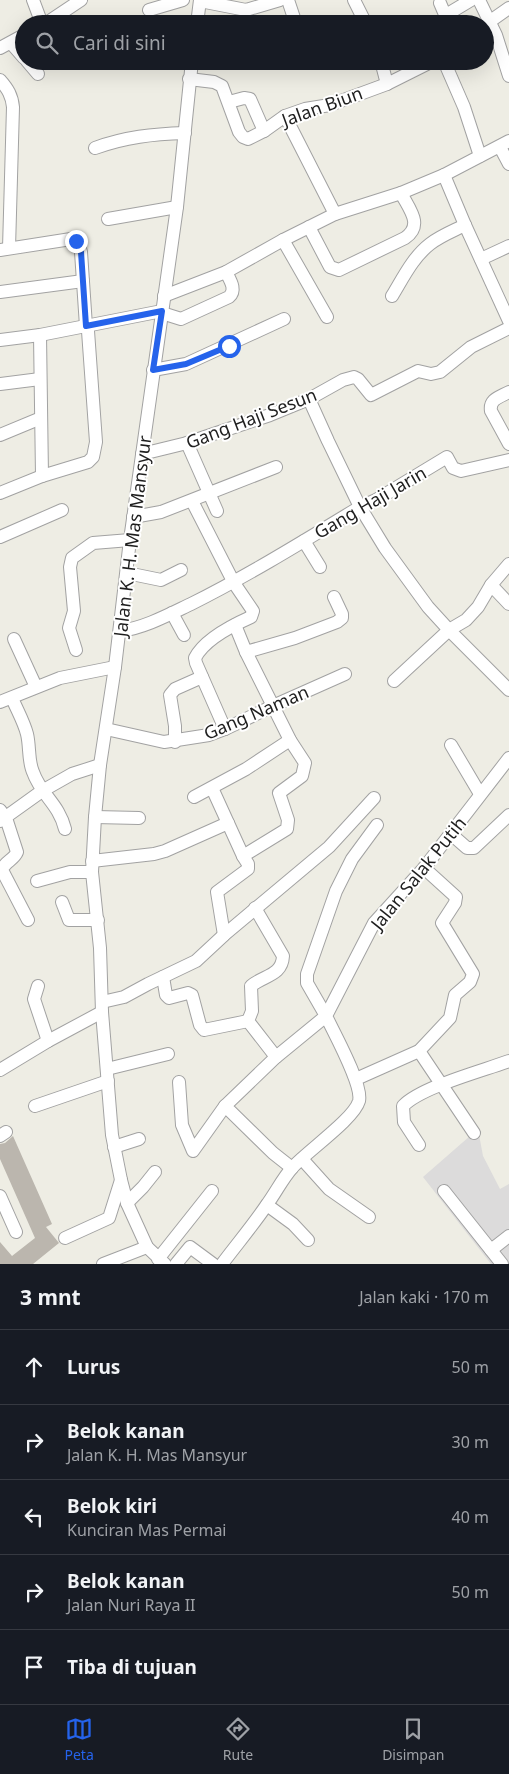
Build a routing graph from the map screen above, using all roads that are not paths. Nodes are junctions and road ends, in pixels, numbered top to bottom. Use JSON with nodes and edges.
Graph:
{"nodes":[{"id":1,"x":33,"y":0,"type":"edge"},
{"id":2,"x":81,"y":0,"type":"edge"},
{"id":3,"x":183,"y":0,"type":"edge"},
{"id":4,"x":280,"y":0,"type":"edge"},
{"id":5,"x":288,"y":0,"type":"edge"},
{"id":6,"x":354,"y":0,"type":"edge"},
{"id":7,"x":471,"y":0,"type":"edge"},
{"id":8,"x":479,"y":0,"type":"edge"},
{"id":9,"x":200,"y":1,"type":"edge"},
{"id":10,"x":68,"y":4,"type":"edge"},
{"id":11,"x":246,"y":5,"type":"edge"},
{"id":12,"x":509,"y":8,"type":"edge"},
{"id":13,"x":149,"y":10,"type":"dead end"},
{"id":14,"x":445,"y":14,"type":"edge"},
{"id":15,"x":39,"y":15,"type":"edge"},
{"id":16,"x":54,"y":15,"type":"edge"},
{"id":17,"x":198,"y":15,"type":"edge"},
{"id":18,"x":293,"y":15,"type":"edge"},
{"id":19,"x":362,"y":15,"type":"edge"},
{"id":20,"x":486,"y":15,"type":"edge"},
{"id":21,"x":494,"y":18,"type":"edge"},
{"id":22,"x":494,"y":32,"type":"edge"},
{"id":23,"x":35,"y":70,"type":"edge"},
{"id":24,"x":191,"y":70,"type":"edge"},
{"id":25,"x":383,"y":70,"type":"edge"},
{"id":26,"x":415,"y":70,"type":"edge"},
{"id":27,"x":448,"y":70,"type":"edge"},
{"id":28,"x":38,"y":74,"type":"dead end"},
{"id":29,"x":509,"y":76,"type":"edge"},
{"id":30,"x":0,"y":80,"type":"edge"},
{"id":31,"x":189,"y":80,"type":"junction"},
{"id":32,"x":387,"y":84,"type":"junction"},
{"id":33,"x":228,"y":102,"type":"junction"},
{"id":34,"x":285,"y":116,"type":"junction"},
{"id":35,"x":264,"y":131,"type":"junction"},
{"id":36,"x":185,"y":132,"type":"junction"},
{"id":37,"x":504,"y":144,"type":"edge"},
{"id":38,"x":96,"y":148,"type":"dead end"},
{"id":39,"x":480,"y":156,"type":"junction"},
{"id":40,"x":509,"y":164,"type":"edge"},
{"id":41,"x":444,"y":175,"type":"junction"},
{"id":42,"x":401,"y":193,"type":"junction"},
{"id":43,"x":177,"y":207,"type":"junction"},
{"id":44,"x":335,"y":214,"type":"junction"},
{"id":45,"x":108,"y":219,"type":"dead end"},
{"id":46,"x":465,"y":225,"type":"junction"},
{"id":47,"x":309,"y":227,"type":"junction"},
{"id":48,"x":283,"y":240,"type":"junction"},
{"id":49,"x":509,"y":246,"type":"edge"},
{"id":50,"x":4,"y":249,"type":"edge"},
{"id":51,"x":481,"y":259,"type":"junction"},
{"id":52,"x":226,"y":272,"type":"junction"},
{"id":53,"x":83,"y":281,"type":"junction"},
{"id":54,"x":0,"y":292,"type":"edge"},
{"id":55,"x":164,"y":296,"type":"junction"},
{"id":56,"x":392,"y":296,"type":"dead end"},
{"id":57,"x":162,"y":312,"type":"junction"},
{"id":58,"x":327,"y":317,"type":"dead end"},
{"id":59,"x":284,"y":320,"type":"dead end"},
{"id":60,"x":509,"y":321,"type":"edge"},
{"id":61,"x":86,"y":326,"type":"junction"},
{"id":62,"x":509,"y":328,"type":"edge"},
{"id":63,"x":40,"y":335,"type":"junction"},
{"id":64,"x":0,"y":340,"type":"edge"},
{"id":65,"x":153,"y":370,"type":"junction"},
{"id":66,"x":40,"y":379,"type":"junction"},
{"id":67,"x":0,"y":384,"type":"edge"},
{"id":68,"x":509,"y":392,"type":"edge"},
{"id":69,"x":309,"y":399,"type":"junction"},
{"id":70,"x":41,"y":418,"type":"junction"},
{"id":71,"x":0,"y":435,"type":"edge"},
{"id":72,"x":187,"y":443,"type":"junction"},
{"id":73,"x":509,"y":444,"type":"edge"},
{"id":74,"x":142,"y":454,"type":"junction"},
{"id":75,"x":509,"y":460,"type":"edge"},
{"id":76,"x":276,"y":467,"type":"dead end"},
{"id":77,"x":42,"y":476,"type":"junction"},
{"id":78,"x":0,"y":494,"type":"edge"},
{"id":79,"x":209,"y":494,"type":"junction"},
{"id":80,"x":192,"y":501,"type":"junction"},
{"id":81,"x":360,"y":507,"type":"junction"},
{"id":82,"x":62,"y":510,"type":"dead end"},
{"id":83,"x":216,"y":511,"type":"dead end"},
{"id":84,"x":133,"y":517,"type":"junction"},
{"id":85,"x":0,"y":538,"type":"edge"},
{"id":86,"x":130,"y":540,"type":"junction"},
{"id":87,"x":304,"y":541,"type":"junction"},
{"id":88,"x":509,"y":564,"type":"edge"},
{"id":89,"x":320,"y":568,"type":"dead end"},
{"id":90,"x":181,"y":570,"type":"dead end"},
{"id":91,"x":127,"y":573,"type":"junction"},
{"id":92,"x":234,"y":583,"type":"junction"},
{"id":93,"x":491,"y":585,"type":"junction"},
{"id":94,"x":334,"y":597,"type":"dead end"},
{"id":95,"x":509,"y":604,"type":"edge"},
{"id":96,"x":172,"y":613,"type":"junction"},
{"id":97,"x":235,"y":625,"type":"junction"},
{"id":98,"x":449,"y":630,"type":"junction"},
{"id":99,"x":120,"y":631,"type":"junction"},
{"id":100,"x":184,"y":635,"type":"dead end"},
{"id":101,"x":14,"y":638,"type":"dead end"},
{"id":102,"x":76,"y":650,"type":"dead end"},
{"id":103,"x":246,"y":652,"type":"junction"},
{"id":104,"x":115,"y":667,"type":"junction"},
{"id":105,"x":345,"y":674,"type":"dead end"},
{"id":106,"x":202,"y":677,"type":"junction"},
{"id":107,"x":394,"y":682,"type":"dead end"},
{"id":108,"x":36,"y":687,"type":"junction"},
{"id":109,"x":509,"y":690,"type":"edge"},
{"id":110,"x":6,"y":700,"type":"edge"},
{"id":111,"x":272,"y":706,"type":"junction"},
{"id":112,"x":106,"y":729,"type":"junction"},
{"id":113,"x":225,"y":730,"type":"junction"},
{"id":114,"x":290,"y":740,"type":"junction"},
{"id":115,"x":175,"y":742,"type":"junction"},
{"id":116,"x":451,"y":746,"type":"dead end"},
{"id":117,"x":509,"y":758,"type":"edge"},
{"id":118,"x":100,"y":765,"type":"junction"},
{"id":119,"x":212,"y":788,"type":"junction"},
{"id":120,"x":42,"y":791,"type":"junction"},
{"id":121,"x":480,"y":794,"type":"junction"},
{"id":122,"x":194,"y":797,"type":"dead end"},
{"id":123,"x":374,"y":798,"type":"dead end"},
{"id":124,"x":509,"y":815,"type":"edge"},
{"id":125,"x":2,"y":816,"type":"edge"},
{"id":126,"x":95,"y":817,"type":"junction"},
{"id":127,"x":139,"y":818,"type":"dead end"},
{"id":128,"x":228,"y":823,"type":"junction"},
{"id":129,"x":377,"y":825,"type":"dead end"},
{"id":130,"x":65,"y":829,"type":"dead end"},
{"id":131,"x":451,"y":834,"type":"junction"},
{"id":132,"x":243,"y":856,"type":"junction"},
{"id":133,"x":92,"y":866,"type":"junction"},
{"id":134,"x":424,"y":868,"type":"junction"},
{"id":135,"x":38,"y":881,"type":"dead end"},
{"id":136,"x":62,"y":902,"type":"dead end"},
{"id":137,"x":255,"y":908,"type":"junction"},
{"id":138,"x":28,"y":920,"type":"dead end"},
{"id":139,"x":98,"y":920,"type":"junction"},
{"id":140,"x":224,"y":935,"type":"junction"},
{"id":141,"x":163,"y":977,"type":"junction"},
{"id":142,"x":38,"y":986,"type":"dead end"},
{"id":143,"x":102,"y":1007,"type":"junction"},
{"id":144,"x":326,"y":1016,"type":"junction"},
{"id":145,"x":248,"y":1021,"type":"junction"},
{"id":146,"x":48,"y":1041,"type":"junction"},
{"id":147,"x":419,"y":1051,"type":"junction"},
{"id":148,"x":168,"y":1054,"type":"dead end"},
{"id":149,"x":276,"y":1057,"type":"junction"},
{"id":150,"x":509,"y":1061,"type":"edge"},
{"id":151,"x":0,"y":1070,"type":"edge"},
{"id":152,"x":107,"y":1075,"type":"junction"},
{"id":153,"x":356,"y":1079,"type":"junction"},
{"id":154,"x":179,"y":1082,"type":"dead end"},
{"id":155,"x":441,"y":1085,"type":"junction"},
{"id":156,"x":35,"y":1106,"type":"dead end"},
{"id":157,"x":225,"y":1106,"type":"junction"},
{"id":158,"x":474,"y":1133,"type":"dead end"},
{"id":159,"x":139,"y":1139,"type":"dead end"},
{"id":160,"x":419,"y":1145,"type":"dead end"},
{"id":161,"x":114,"y":1147,"type":"junction"},
{"id":162,"x":302,"y":1159,"type":"junction"},
{"id":163,"x":292,"y":1168,"type":"junction"},
{"id":164,"x":155,"y":1172,"type":"dead end"},
{"id":165,"x":120,"y":1180,"type":"junction"},
{"id":166,"x":212,"y":1191,"type":"dead end"},
{"id":167,"x":444,"y":1191,"type":"dead end"},
{"id":168,"x":0,"y":1196,"type":"edge"},
{"id":169,"x":126,"y":1204,"type":"junction"},
{"id":170,"x":267,"y":1205,"type":"junction"},
{"id":171,"x":369,"y":1217,"type":"dead end"},
{"id":172,"x":16,"y":1232,"type":"dead end"},
{"id":173,"x":509,"y":1236,"type":"edge"},
{"id":174,"x":66,"y":1238,"type":"dead end"},
{"id":175,"x":308,"y":1240,"type":"dead end"},
{"id":176,"x":147,"y":1247,"type":"junction"},
{"id":177,"x":491,"y":1250,"type":"junction"},
{"id":178,"x":198,"y":1260,"type":"edge"},
{"id":179,"x":162,"y":1261,"type":"edge"},
{"id":180,"x":102,"y":1264,"type":"edge"},
{"id":181,"x":176,"y":1264,"type":"edge"},
{"id":182,"x":213,"y":1264,"type":"edge"},
{"id":183,"x":222,"y":1264,"type":"edge"},
{"id":184,"x":502,"y":1264,"type":"edge"}],
"edges":[{"from":1,"to":15,"type":"street"},
{"from":2,"to":10,"type":"street"},
{"from":3,"to":13,"type":"street"},
{"from":4,"to":11,"type":"street"},
{"from":5,"to":18,"type":"street"},
{"from":6,"to":19,"type":"street"},
{"from":7,"to":14,"type":"street"},
{"from":8,"to":20,"type":"street"},
{"from":9,"to":11,"type":"street"},
{"from":9,"to":17,"type":"street"},
{"from":10,"to":16,"type":"street"},
{"from":12,"to":21,"type":"street"},
{"from":22,"to":29,"type":"street"},
{"from":23,"to":28,"type":"street"},
{"from":24,"to":31,"type":"street","name":"Jalan K. H. Mas Mansyur"},
{"from":25,"to":32,"type":"street"},
{"from":26,"to":32,"type":"street","name":"Jalan Biun"},
{"from":27,"to":39,"type":"street"},
{"from":30,"to":50,"type":"street"},
{"from":31,"to":33,"type":"street","name":"Jalan Biun"},
{"from":31,"to":36,"type":"street","name":"Jalan K. H. Mas Mansyur"},
{"from":32,"to":34,"type":"street","name":"Jalan Biun"},
{"from":33,"to":35,"type":"street"},
{"from":33,"to":35,"type":"street","name":"Jalan Biun"},
{"from":34,"to":35,"type":"street","name":"Jalan Biun"},
{"from":34,"to":44,"type":"street"},
{"from":36,"to":38,"type":"street"},
{"from":36,"to":43,"type":"street","name":"Jalan K. H. Mas Mansyur"},
{"from":37,"to":39,"type":"street"},
{"from":37,"to":40,"type":"street"},
{"from":39,"to":41,"type":"street"},
{"from":41,"to":42,"type":"street"},
{"from":41,"to":46,"type":"street"},
{"from":42,"to":44,"type":"street"},
{"from":42,"to":47,"type":"street"},
{"from":43,"to":45,"type":"street"},
{"from":43,"to":55,"type":"street","name":"Jalan K. H. Mas Mansyur"},
{"from":44,"to":47,"type":"street"},
{"from":46,"to":51,"type":"street"},
{"from":46,"to":56,"type":"street"},
{"from":47,"to":48,"type":"street"},
{"from":48,"to":52,"type":"street"},
{"from":48,"to":58,"type":"street"},
{"from":49,"to":51,"type":"street"},
{"from":50,"to":53,"type":"street"},
{"from":51,"to":60,"type":"street"},
{"from":52,"to":55,"type":"street"},
{"from":52,"to":57,"type":"street"},
{"from":53,"to":54,"type":"street"},
{"from":53,"to":61,"type":"street"},
{"from":55,"to":57,"type":"street","name":"Jalan K. H. Mas Mansyur"},
{"from":57,"to":61,"type":"street"},
{"from":57,"to":65,"type":"street","name":"Jalan K. H. Mas Mansyur"},
{"from":59,"to":65,"type":"street"},
{"from":61,"to":63,"type":"street"},
{"from":61,"to":77,"type":"street"},
{"from":62,"to":69,"type":"street","name":"Gang Haji Sesun"},
{"from":63,"to":64,"type":"street"},
{"from":63,"to":66,"type":"street"},
{"from":65,"to":74,"type":"street","name":"Jalan K. H. Mas Mansyur"},
{"from":66,"to":67,"type":"street"},
{"from":66,"to":70,"type":"street"},
{"from":68,"to":73,"type":"street"},
{"from":69,"to":72,"type":"street","name":"Gang Haji Sesun"},
{"from":69,"to":81,"type":"street"},
{"from":70,"to":71,"type":"street"},
{"from":70,"to":77,"type":"street"},
{"from":72,"to":74,"type":"street","name":"Gang Haji Sesun"},
{"from":72,"to":79,"type":"street"},
{"from":74,"to":84,"type":"street","name":"Jalan K. H. Mas Mansyur"},
{"from":75,"to":81,"type":"street","name":"Gang Haji Jarin"},
{"from":76,"to":79,"type":"street"},
{"from":77,"to":78,"type":"street"},
{"from":79,"to":80,"type":"street"},
{"from":79,"to":83,"type":"street"},
{"from":80,"to":84,"type":"street"},
{"from":80,"to":92,"type":"street"},
{"from":81,"to":87,"type":"street","name":"Gang Haji Jarin"},
{"from":81,"to":98,"type":"street"},
{"from":82,"to":85,"type":"street"},
{"from":84,"to":86,"type":"street","name":"Jalan K. H. Mas Mansyur"},
{"from":86,"to":91,"type":"street","name":"Jalan K. H. Mas Mansyur"},
{"from":86,"to":102,"type":"street"},
{"from":87,"to":89,"type":"street"},
{"from":87,"to":92,"type":"street","name":"Gang Haji Jarin"},
{"from":88,"to":93,"type":"street"},
{"from":90,"to":91,"type":"street"},
{"from":91,"to":99,"type":"street","name":"Jalan K. H. Mas Mansyur"},
{"from":92,"to":96,"type":"street","name":"Gang Haji Jarin"},
{"from":92,"to":97,"type":"street"},
{"from":93,"to":95,"type":"street"},
{"from":93,"to":98,"type":"street"},
{"from":94,"to":103,"type":"street"},
{"from":96,"to":99,"type":"street","name":"Gang Haji Jarin"},
{"from":96,"to":100,"type":"street"},
{"from":97,"to":103,"type":"street"},
{"from":97,"to":106,"type":"street"},
{"from":98,"to":107,"type":"street"},
{"from":98,"to":109,"type":"street"},
{"from":99,"to":104,"type":"street","name":"Jalan K. H. Mas Mansyur"},
{"from":101,"to":108,"type":"street"},
{"from":103,"to":111,"type":"street"},
{"from":104,"to":108,"type":"street"},
{"from":104,"to":112,"type":"street","name":"Jalan K. H. Mas Mansyur"},
{"from":105,"to":111,"type":"street","name":"Gang Naman"},
{"from":106,"to":113,"type":"street"},
{"from":106,"to":115,"type":"street"},
{"from":108,"to":110,"type":"street"},
{"from":110,"to":120,"type":"street"},
{"from":111,"to":113,"type":"street","name":"Gang Naman"},
{"from":111,"to":114,"type":"street"},
{"from":112,"to":115,"type":"street","name":"Gang Naman"},
{"from":112,"to":118,"type":"street","name":"Jalan K. H. Mas Mansyur"},
{"from":113,"to":115,"type":"street","name":"Gang Naman"},
{"from":114,"to":119,"type":"street"},
{"from":114,"to":132,"type":"street"},
{"from":116,"to":121,"type":"street"},
{"from":117,"to":121,"type":"street","name":"Jalan Salak Putih"},
{"from":118,"to":120,"type":"street"},
{"from":118,"to":126,"type":"street","name":"Jalan K. H. Mas Mansyur"},
{"from":119,"to":122,"type":"street"},
{"from":119,"to":128,"type":"street"},
{"from":120,"to":125,"type":"street"},
{"from":120,"to":130,"type":"street"},
{"from":121,"to":131,"type":"street","name":"Jalan Salak Putih"},
{"from":123,"to":137,"type":"street"},
{"from":124,"to":131,"type":"street"},
{"from":125,"to":138,"type":"street"},
{"from":126,"to":127,"type":"street"},
{"from":126,"to":133,"type":"street","name":"Jalan K. H. Mas Mansyur"},
{"from":128,"to":132,"type":"street"},
{"from":128,"to":133,"type":"street"},
{"from":129,"to":144,"type":"street"},
{"from":131,"to":134,"type":"street","name":"Jalan Salak Putih"},
{"from":132,"to":140,"type":"street"},
{"from":133,"to":135,"type":"street"},
{"from":133,"to":139,"type":"street","name":"Jalan K. H. Mas Mansyur"},
{"from":134,"to":144,"type":"street","name":"Jalan Salak Putih"},
{"from":134,"to":147,"type":"street"},
{"from":136,"to":139,"type":"street"},
{"from":137,"to":140,"type":"street"},
{"from":137,"to":145,"type":"street"},
{"from":139,"to":143,"type":"street","name":"Jalan K. H. Mas Mansyur"},
{"from":140,"to":141,"type":"street"},
{"from":141,"to":143,"type":"street"},
{"from":141,"to":145,"type":"street"},
{"from":142,"to":146,"type":"street"},
{"from":143,"to":146,"type":"street"},
{"from":143,"to":152,"type":"street","name":"Jalan K. H. Mas Mansyur"},
{"from":144,"to":149,"type":"street"},
{"from":144,"to":153,"type":"street"},
{"from":145,"to":149,"type":"street"},
{"from":146,"to":151,"type":"street"},
{"from":147,"to":153,"type":"street"},
{"from":147,"to":155,"type":"street"},
{"from":148,"to":152,"type":"street"},
{"from":149,"to":157,"type":"street"},
{"from":150,"to":155,"type":"street"},
{"from":152,"to":156,"type":"street"},
{"from":152,"to":161,"type":"street","name":"Jalan K. H. Mas Mansyur"},
{"from":153,"to":162,"type":"street"},
{"from":154,"to":157,"type":"street"},
{"from":155,"to":158,"type":"street"},
{"from":155,"to":160,"type":"street"},
{"from":157,"to":163,"type":"street"},
{"from":159,"to":161,"type":"street"},
{"from":161,"to":165,"type":"street","name":"Jalan K. H. Mas Mansyur"},
{"from":162,"to":163,"type":"street"},
{"from":162,"to":171,"type":"street"},
{"from":163,"to":170,"type":"street"},
{"from":164,"to":169,"type":"street"},
{"from":165,"to":169,"type":"street","name":"Jalan K. H. Mas Mansyur"},
{"from":165,"to":174,"type":"street"},
{"from":166,"to":179,"type":"street"},
{"from":167,"to":177,"type":"street"},
{"from":168,"to":172,"type":"street"},
{"from":169,"to":176,"type":"street","name":"Jalan K. H. Mas Mansyur"},
{"from":170,"to":175,"type":"street"},
{"from":170,"to":183,"type":"street"},
{"from":173,"to":177,"type":"street"},
{"from":176,"to":179,"type":"street","name":"Jalan K. H. Mas Mansyur"},
{"from":176,"to":180,"type":"street"},
{"from":177,"to":184,"type":"street"},
{"from":178,"to":181,"type":"street"},
{"from":178,"to":182,"type":"street"}]}
